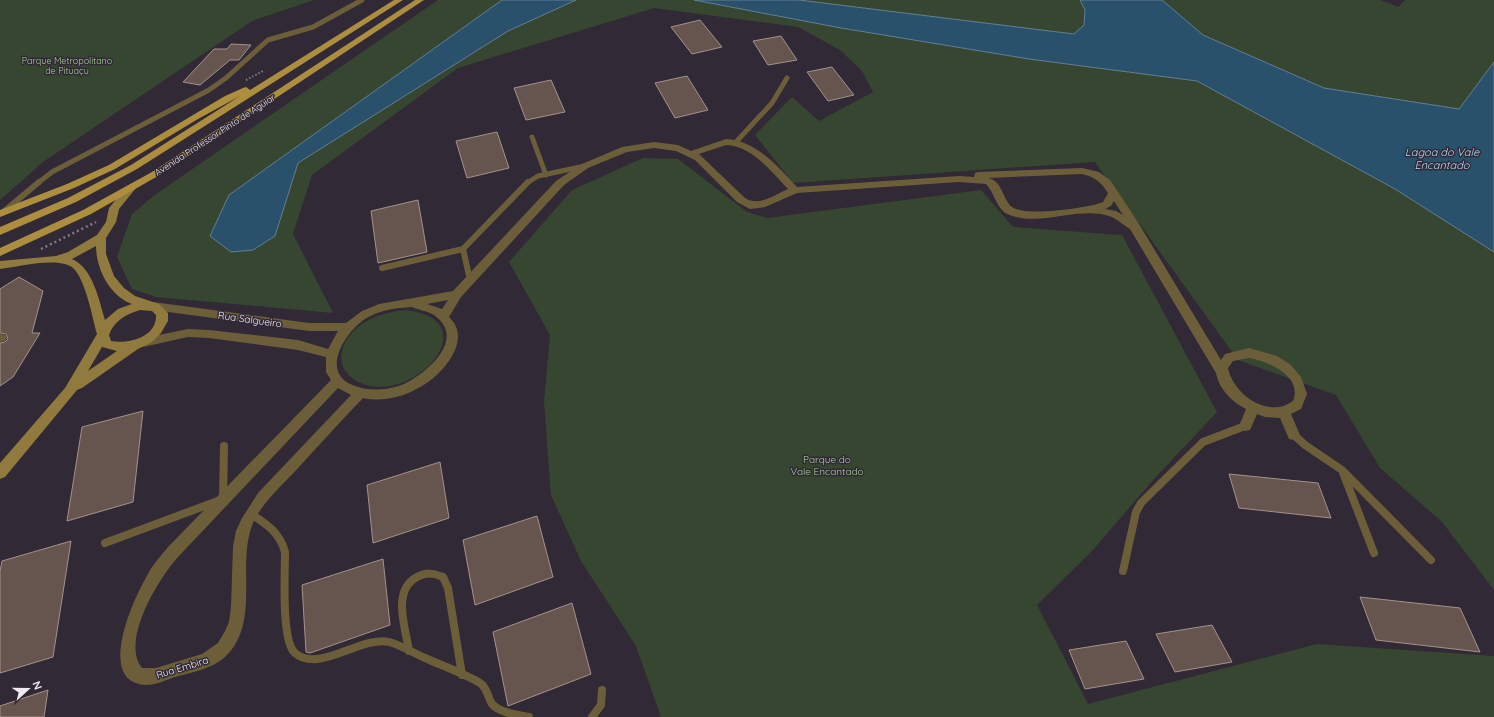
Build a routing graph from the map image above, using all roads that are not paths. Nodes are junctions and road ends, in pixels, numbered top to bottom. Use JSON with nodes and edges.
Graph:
{"nodes":[{"id":1,"x":362,"y":0,"type":"edge"},
{"id":2,"x":399,"y":0,"type":"edge"},
{"id":3,"x":420,"y":0,"type":"edge"},
{"id":4,"x":787,"y":78,"type":"dead end"},
{"id":5,"x":273,"y":80,"type":"junction"},
{"id":6,"x":532,"y":136,"type":"dead end"},
{"id":7,"x":736,"y":142,"type":"junction"},
{"id":8,"x":692,"y":154,"type":"junction"},
{"id":9,"x":585,"y":166,"type":"junction"},
{"id":10,"x":1025,"y":174,"type":"junction"},
{"id":11,"x":546,"y":175,"type":"junction"},
{"id":12,"x":959,"y":180,"type":"junction"},
{"id":13,"x":131,"y":188,"type":"junction"},
{"id":14,"x":795,"y":190,"type":"junction"},
{"id":15,"x":999,"y":193,"type":"junction"},
{"id":16,"x":1113,"y":194,"type":"junction"},
{"id":17,"x":1086,"y":210,"type":"junction"},
{"id":18,"x":0,"y":214,"type":"edge"},
{"id":19,"x":1134,"y":227,"type":"junction"},
{"id":20,"x":0,"y":231,"type":"edge"},
{"id":21,"x":101,"y":238,"type":"junction"},
{"id":22,"x":464,"y":250,"type":"junction"},
{"id":23,"x":0,"y":252,"type":"edge"},
{"id":24,"x":57,"y":259,"type":"junction"},
{"id":25,"x":0,"y":265,"type":"edge"},
{"id":26,"x":382,"y":268,"type":"dead end"},
{"id":27,"x":470,"y":280,"type":"junction"},
{"id":28,"x":457,"y":294,"type":"junction"},
{"id":29,"x":412,"y":303,"type":"junction"},
{"id":30,"x":151,"y":306,"type":"junction"},
{"id":31,"x":444,"y":316,"type":"junction"},
{"id":32,"x":347,"y":327,"type":"junction"},
{"id":33,"x":103,"y":335,"type":"junction"},
{"id":34,"x":141,"y":343,"type":"junction"},
{"id":35,"x":331,"y":354,"type":"junction"},
{"id":36,"x":1222,"y":372,"type":"junction"},
{"id":37,"x":338,"y":380,"type":"junction"},
{"id":38,"x":69,"y":392,"type":"junction"},
{"id":39,"x":360,"y":393,"type":"junction"},
{"id":40,"x":1253,"y":407,"type":"junction"},
{"id":41,"x":1283,"y":411,"type":"junction"},
{"id":42,"x":1245,"y":426,"type":"joint"},
{"id":43,"x":1294,"y":435,"type":"joint"},
{"id":44,"x":224,"y":446,"type":"dead end"},
{"id":45,"x":1342,"y":470,"type":"junction"},
{"id":46,"x":0,"y":473,"type":"edge"},
{"id":47,"x":223,"y":499,"type":"junction"},
{"id":48,"x":251,"y":514,"type":"junction"},
{"id":49,"x":105,"y":543,"type":"dead end"},
{"id":50,"x":1374,"y":553,"type":"dead end"},
{"id":51,"x":1431,"y":560,"type":"dead end"},
{"id":52,"x":1123,"y":571,"type":"dead end"},
{"id":53,"x":409,"y":651,"type":"junction"},
{"id":54,"x":462,"y":675,"type":"junction"},
{"id":55,"x":602,"y":690,"type":"dead end"},
{"id":56,"x":529,"y":717,"type":"edge"},
{"id":57,"x":592,"y":717,"type":"edge"}],
"edges":[{"from":1,"to":18,"type":"lane"},
{"from":2,"to":5,"type":"main road","name":"Avenida Professor Pinto de Aguiar"},
{"from":3,"to":13,"type":"main road","name":"Avenida Professor Pinto de Aguiar"},
{"from":4,"to":7,"type":"lane"},
{"from":5,"to":18,"type":"main road"},
{"from":5,"to":20,"type":"main road","name":"Avenida Professor Pinto de Aguiar"},
{"from":6,"to":11,"type":"lane"},
{"from":7,"to":8,"type":"street"},
{"from":7,"to":14,"type":"street"},
{"from":8,"to":9,"type":"street"},
{"from":8,"to":14,"type":"street"},
{"from":9,"to":11,"type":"lane"},
{"from":9,"to":27,"type":"street"},
{"from":10,"to":12,"type":"street"},
{"from":10,"to":15,"type":"street"},
{"from":10,"to":16,"type":"street"},
{"from":11,"to":22,"type":"lane"},
{"from":12,"to":14,"type":"street"},
{"from":12,"to":15,"type":"street"},
{"from":13,"to":21,"type":"main road"},
{"from":13,"to":23,"type":"main road","name":"Avenida Professor Pinto de Aguiar"},
{"from":15,"to":17,"type":"street"},
{"from":16,"to":17,"type":"street"},
{"from":16,"to":19,"type":"street"},
{"from":17,"to":19,"type":"street"},
{"from":19,"to":36,"type":"street"},
{"from":21,"to":24,"type":"main road"},
{"from":21,"to":30,"type":"main road"},
{"from":22,"to":26,"type":"lane"},
{"from":22,"to":27,"type":"lane"},
{"from":24,"to":25,"type":"main road"},
{"from":24,"to":33,"type":"main road"},
{"from":27,"to":28,"type":"street"},
{"from":28,"to":29,"type":"street"},
{"from":28,"to":31,"type":"street"},
{"from":29,"to":31,"type":"street"},
{"from":29,"to":32,"type":"street"},
{"from":30,"to":32,"type":"street","name":"Rua Salgueiro"},
{"from":30,"to":33,"type":"main road"},
{"from":30,"to":34,"type":"main road"},
{"from":31,"to":39,"type":"street"},
{"from":32,"to":35,"type":"street"},
{"from":33,"to":34,"type":"main road"},
{"from":33,"to":38,"type":"main road"},
{"from":34,"to":35,"type":"street","name":"Rua Salgueiro"},
{"from":34,"to":38,"type":"main road"},
{"from":35,"to":37,"type":"street"},
{"from":36,"to":40,"type":"street"},
{"from":36,"to":41,"type":"street"},
{"from":37,"to":39,"type":"street"},
{"from":37,"to":47,"type":"street","name":"Rua Embira"},
{"from":38,"to":46,"type":"main road"},
{"from":39,"to":48,"type":"street","name":"Rua Embira"},
{"from":40,"to":41,"type":"street"},
{"from":40,"to":42,"type":"street"},
{"from":41,"to":43,"type":"street"},
{"from":42,"to":52,"type":"lane"},
{"from":43,"to":45,"type":"lane"},
{"from":44,"to":47,"type":"lane"},
{"from":45,"to":50,"type":"lane"},
{"from":45,"to":51,"type":"lane"},
{"from":47,"to":48,"type":"street","name":"Rua Embira"},
{"from":47,"to":49,"type":"lane"},
{"from":48,"to":53,"type":"lane"},
{"from":53,"to":54,"type":"lane"},
{"from":53,"to":54,"type":"lane"},
{"from":54,"to":56,"type":"lane"},
{"from":55,"to":57,"type":"lane"}]}
